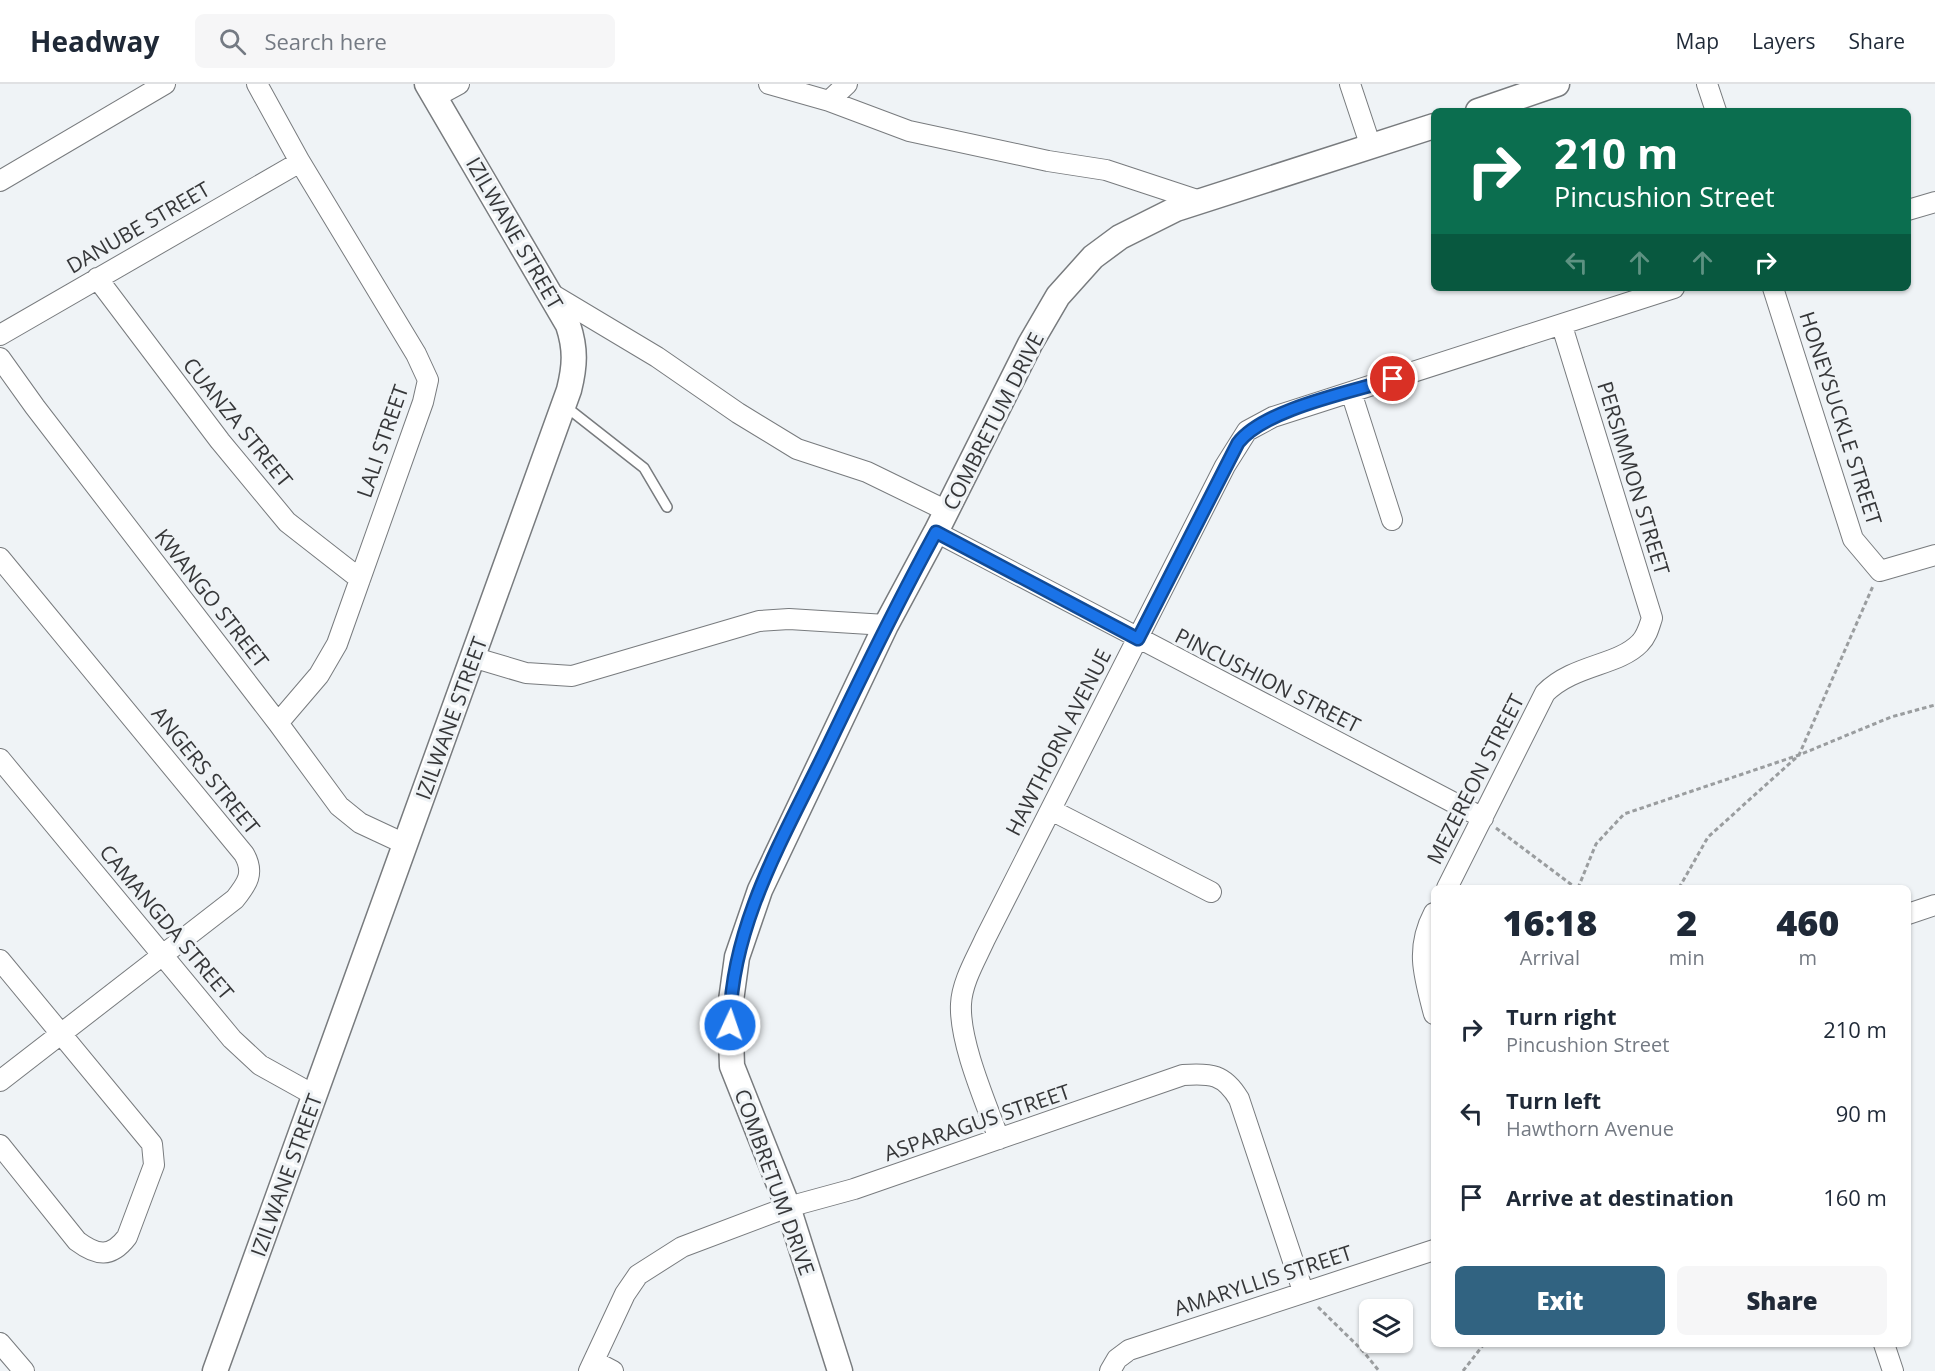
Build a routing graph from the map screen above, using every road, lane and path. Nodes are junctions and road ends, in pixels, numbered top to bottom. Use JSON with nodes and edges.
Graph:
{"nodes":[{"id":1,"x":165,"y":84,"type":"edge"},
{"id":2,"x":257,"y":84,"type":"edge"},
{"id":3,"x":459,"y":84,"type":"edge"},
{"id":4,"x":769,"y":84,"type":"edge"},
{"id":5,"x":848,"y":84,"type":"edge"},
{"id":6,"x":1350,"y":84,"type":"edge"},
{"id":7,"x":1557,"y":84,"type":"edge"},
{"id":8,"x":1707,"y":84,"type":"edge"},
{"id":9,"x":431,"y":91,"type":"edge"},
{"id":10,"x":829,"y":100,"type":"junction"},
{"id":11,"x":1487,"y":108,"type":"edge"},
{"id":12,"x":1715,"y":108,"type":"edge"},
{"id":13,"x":1431,"y":127,"type":"edge"},
{"id":14,"x":1371,"y":147,"type":"junction"},
{"id":15,"x":300,"y":162,"type":"junction"},
{"id":16,"x":0,"y":181,"type":"edge"},
{"id":17,"x":1200,"y":201,"type":"junction"},
{"id":18,"x":1935,"y":201,"type":"edge"},
{"id":19,"x":1911,"y":209,"type":"edge"},
{"id":20,"x":97,"y":278,"type":"junction"},
{"id":21,"x":1665,"y":291,"type":"edge"},
{"id":22,"x":1774,"y":291,"type":"edge"},
{"id":23,"x":550,"y":293,"type":"junction"},
{"id":24,"x":1562,"y":326,"type":"junction"},
{"id":25,"x":0,"y":335,"type":"edge"},
{"id":26,"x":0,"y":358,"type":"edge"},
{"id":27,"x":1351,"y":392,"type":"junction"},
{"id":28,"x":564,"y":405,"type":"junction"},
{"id":29,"x":667,"y":507,"type":"dead end"},
{"id":30,"x":947,"y":511,"type":"junction"},
{"id":31,"x":1392,"y":520,"type":"dead end"},
{"id":32,"x":936,"y":532,"type":"junction"},
{"id":33,"x":1935,"y":555,"type":"edge"},
{"id":34,"x":0,"y":558,"type":"edge"},
{"id":35,"x":1880,"y":570,"type":"junction"},
{"id":36,"x":360,"y":579,"type":"junction"},
{"id":37,"x":886,"y":625,"type":"junction"},
{"id":38,"x":1138,"y":639,"type":"junction"},
{"id":39,"x":1641,"y":643,"type":"joint"},
{"id":40,"x":472,"y":657,"type":"junction"},
{"id":41,"x":1935,"y":705,"type":"edge"},
{"id":42,"x":278,"y":723,"type":"junction"},
{"id":43,"x":1799,"y":755,"type":"junction"},
{"id":44,"x":0,"y":759,"type":"edge"},
{"id":45,"x":1051,"y":810,"type":"junction"},
{"id":46,"x":1483,"y":818,"type":"junction"},
{"id":47,"x":405,"y":844,"type":"junction"},
{"id":48,"x":1449,"y":885,"type":"edge"},
{"id":49,"x":1573,"y":885,"type":"edge"},
{"id":50,"x":1578,"y":885,"type":"edge"},
{"id":51,"x":1681,"y":885,"type":"edge"},
{"id":52,"x":1211,"y":892,"type":"dead end"},
{"id":53,"x":1935,"y":905,"type":"edge"},
{"id":54,"x":1911,"y":913,"type":"edge"},
{"id":55,"x":1431,"y":919,"type":"edge"},
{"id":56,"x":163,"y":954,"type":"junction"},
{"id":57,"x":0,"y":960,"type":"edge"},
{"id":58,"x":1431,"y":1001,"type":"edge"},
{"id":59,"x":61,"y":1033,"type":"junction"},
{"id":60,"x":0,"y":1081,"type":"edge"},
{"id":61,"x":314,"y":1095,"type":"junction"},
{"id":62,"x":999,"y":1139,"type":"junction"},
{"id":63,"x":0,"y":1145,"type":"edge"},
{"id":64,"x":788,"y":1207,"type":"junction"},
{"id":65,"x":1431,"y":1251,"type":"edge"},
{"id":66,"x":1303,"y":1291,"type":"junction"},
{"id":67,"x":0,"y":1343,"type":"edge"},
{"id":68,"x":1482,"y":1347,"type":"edge"},
{"id":69,"x":1885,"y":1347,"type":"edge"},
{"id":70,"x":591,"y":1366,"type":"edge"},
{"id":71,"x":1111,"y":1368,"type":"edge"},
{"id":72,"x":24,"y":1371,"type":"edge"},
{"id":73,"x":215,"y":1371,"type":"edge"},
{"id":74,"x":613,"y":1371,"type":"edge"},
{"id":75,"x":840,"y":1371,"type":"edge"},
{"id":76,"x":1379,"y":1371,"type":"edge"},
{"id":77,"x":1463,"y":1371,"type":"edge"},
{"id":78,"x":1893,"y":1371,"type":"edge"}],
"edges":[{"from":1,"to":16,"type":"street"},
{"from":2,"to":15,"type":"street","name":"LALI STREET"},
{"from":3,"to":9,"type":"street"},
{"from":4,"to":10,"type":"street"},
{"from":5,"to":10,"type":"street"},
{"from":6,"to":14,"type":"street"},
{"from":7,"to":11,"type":"street"},
{"from":8,"to":12,"type":"street"},
{"from":9,"to":23,"type":"street","name":"IZILWANE STREET"},
{"from":10,"to":17,"type":"street"},
{"from":13,"to":14,"type":"street","name":"COMBRETUM DRIVE"},
{"from":14,"to":17,"type":"street","name":"COMBRETUM DRIVE"},
{"from":15,"to":20,"type":"street","name":"DANUBE STREET"},
{"from":15,"to":36,"type":"street","name":"LALI STREET"},
{"from":17,"to":30,"type":"street","name":"COMBRETUM DRIVE"},
{"from":18,"to":19,"type":"street"},
{"from":20,"to":25,"type":"street","name":"DANUBE STREET"},
{"from":20,"to":36,"type":"street","name":"CUANZA STREET"},
{"from":21,"to":24,"type":"street","name":"HAWTHORN AVENUE"},
{"from":22,"to":35,"type":"street","name":"HONEYSUCKLE STREET"},
{"from":23,"to":28,"type":"street","name":"IZILWANE STREET"},
{"from":23,"to":30,"type":"street"},
{"from":24,"to":27,"type":"street","name":"HAWTHORN AVENUE"},
{"from":24,"to":39,"type":"street","name":"PERSIMMON STREET"},
{"from":26,"to":42,"type":"street","name":"KWANGO STREET"},
{"from":27,"to":31,"type":"street"},
{"from":27,"to":38,"type":"street","name":"HAWTHORN AVENUE"},
{"from":28,"to":29,"type":"lane"},
{"from":28,"to":40,"type":"street","name":"IZILWANE STREET"},
{"from":30,"to":32,"type":"street","name":"COMBRETUM DRIVE"},
{"from":32,"to":37,"type":"street","name":"COMBRETUM DRIVE"},
{"from":32,"to":38,"type":"street","name":"PINCUSHION STREET"},
{"from":33,"to":35,"type":"street"},
{"from":34,"to":56,"type":"street","name":"ANGERS STREET"},
{"from":35,"to":43,"type":"path"},
{"from":36,"to":42,"type":"street","name":"LALI STREET"},
{"from":37,"to":40,"type":"street"},
{"from":37,"to":64,"type":"street","name":"COMBRETUM DRIVE"},
{"from":38,"to":45,"type":"street","name":"HAWTHORN AVENUE"},
{"from":38,"to":46,"type":"street","name":"PINCUSHION STREET"},
{"from":39,"to":46,"type":"street","name":"MEZEREON STREET"},
{"from":40,"to":47,"type":"street","name":"IZILWANE STREET"},
{"from":41,"to":43,"type":"path"},
{"from":42,"to":47,"type":"street","name":"KWANGO STREET"},
{"from":43,"to":50,"type":"path"},
{"from":43,"to":51,"type":"path"},
{"from":44,"to":56,"type":"street","name":"CAMANGDA STREET"},
{"from":45,"to":52,"type":"street"},
{"from":45,"to":62,"type":"street","name":"HAWTHORN AVENUE"},
{"from":46,"to":48,"type":"street","name":"MEZEREON STREET"},
{"from":46,"to":49,"type":"path"},
{"from":47,"to":61,"type":"street","name":"IZILWANE STREET"},
{"from":53,"to":54,"type":"street"},
{"from":55,"to":58,"type":"street"},
{"from":56,"to":59,"type":"street","name":"ANGERS STREET"},
{"from":56,"to":61,"type":"street","name":"CAMANGDA STREET"},
{"from":57,"to":59,"type":"street"},
{"from":59,"to":60,"type":"street","name":"ANGERS STREET"},
{"from":59,"to":63,"type":"street"},
{"from":61,"to":73,"type":"street","name":"IZILWANE STREET"},
{"from":62,"to":64,"type":"street","name":"ASPARAGUS STREET"},
{"from":62,"to":66,"type":"street","name":"ASPARAGUS STREET"},
{"from":64,"to":70,"type":"street","name":"ASPARAGUS STREET"},
{"from":64,"to":75,"type":"street","name":"COMBRETUM DRIVE"},
{"from":65,"to":66,"type":"street","name":"AMARYLLIS STREET"},
{"from":66,"to":71,"type":"street","name":"AMARYLLIS STREET"},
{"from":66,"to":76,"type":"path"},
{"from":67,"to":72,"type":"street"},
{"from":68,"to":77,"type":"path"},
{"from":69,"to":78,"type":"street"},
{"from":70,"to":74,"type":"street"}]}
